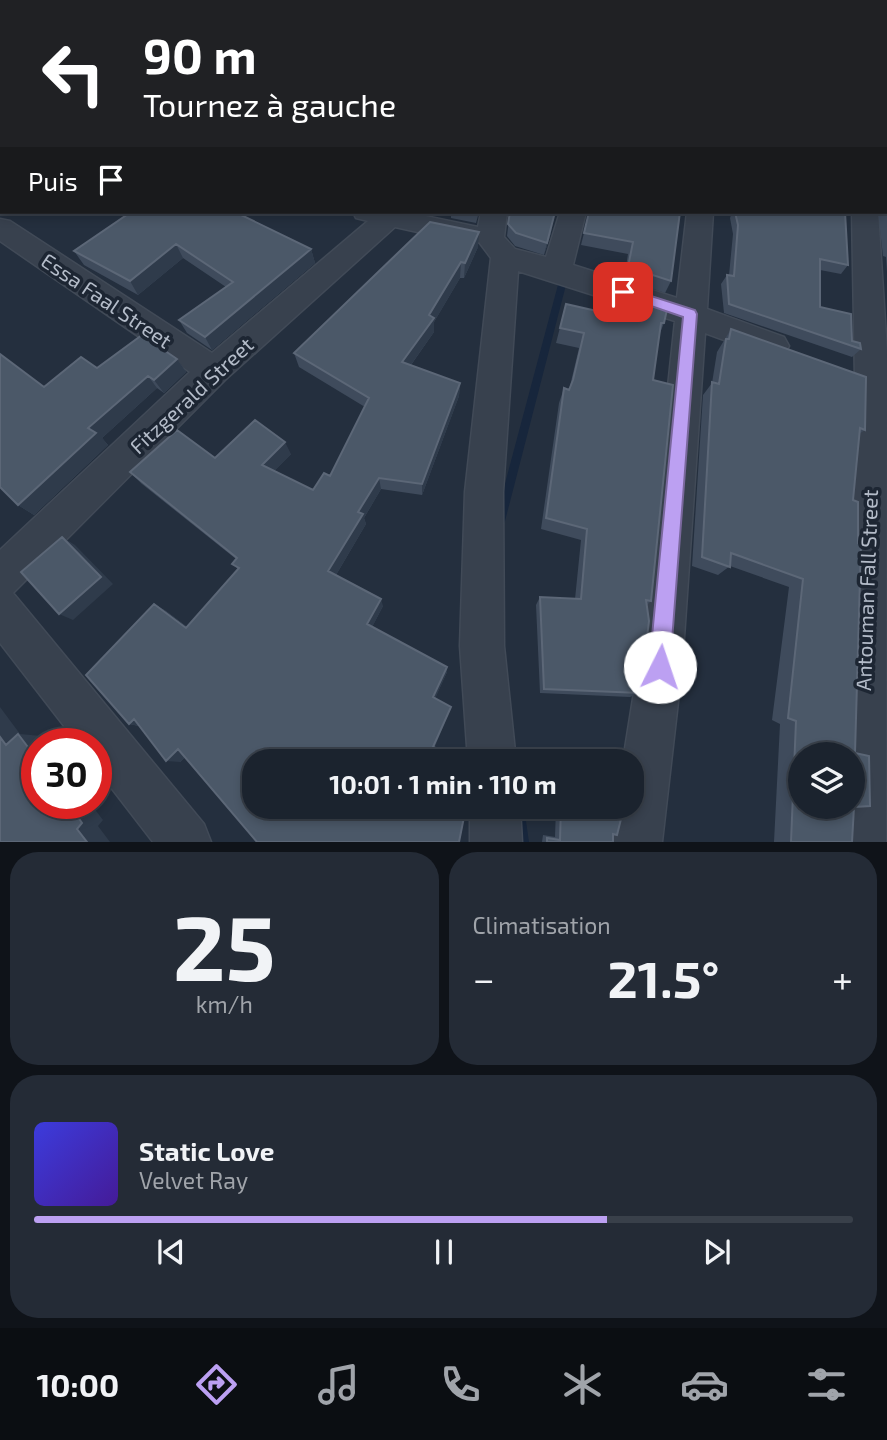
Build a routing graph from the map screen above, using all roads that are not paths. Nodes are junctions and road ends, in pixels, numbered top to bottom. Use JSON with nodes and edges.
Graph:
{"nodes":[{"id":1,"x":572,"y":214,"type":"edge"},
{"id":2,"x":700,"y":214,"type":"edge"},
{"id":3,"x":865,"y":214,"type":"edge"},
{"id":4,"x":377,"y":215,"type":"edge"},
{"id":5,"x":0,"y":228,"type":"edge"},
{"id":6,"x":496,"y":235,"type":"edge"},
{"id":7,"x":557,"y":269,"type":"junction"},
{"id":8,"x":690,"y":314,"type":"junction"},
{"id":9,"x":796,"y":354,"type":"edge"},
{"id":10,"x":213,"y":371,"type":"junction"},
{"id":11,"x":869,"y":378,"type":"edge"},
{"id":12,"x":0,"y":578,"type":"edge"},
{"id":13,"x":0,"y":609,"type":"edge"},
{"id":14,"x":491,"y":749,"type":"edge"},
{"id":15,"x":495,"y":819,"type":"edge"},
{"id":16,"x":186,"y":842,"type":"edge"},
{"id":17,"x":496,"y":842,"type":"edge"},
{"id":18,"x":636,"y":842,"type":"edge"},
{"id":19,"x":860,"y":842,"type":"edge"}],
"edges":[{"from":1,"to":7,"type":"street"},
{"from":2,"to":8,"type":"street"},
{"from":3,"to":11,"type":"street","name":"Antouman Fall Street"},
{"from":4,"to":6,"type":"street"},
{"from":4,"to":10,"type":"street","name":"Fitzgerald Street"},
{"from":5,"to":10,"type":"street","name":"Essa Faal Street"},
{"from":6,"to":7,"type":"street"},
{"from":6,"to":14,"type":"street"},
{"from":7,"to":8,"type":"street"},
{"from":8,"to":9,"type":"street"},
{"from":8,"to":18,"type":"street"},
{"from":10,"to":12,"type":"street","name":"Fitzgerald Street"},
{"from":11,"to":19,"type":"street","name":"Antouman Fall Street"},
{"from":13,"to":16,"type":"street"},
{"from":15,"to":17,"type":"street"}]}
